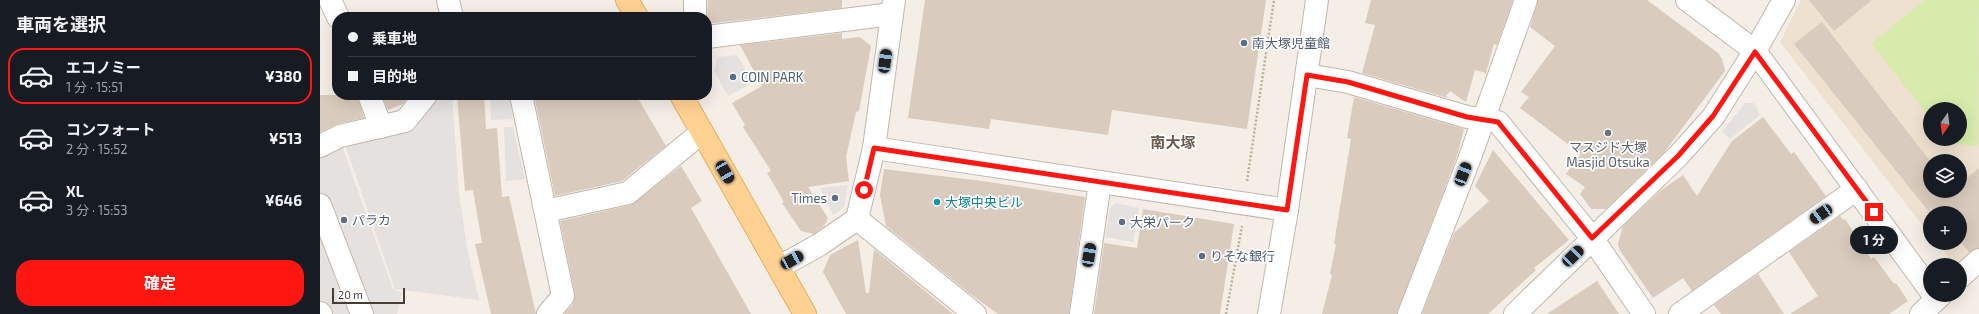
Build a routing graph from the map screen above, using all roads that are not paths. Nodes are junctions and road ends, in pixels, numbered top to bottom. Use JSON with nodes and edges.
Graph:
{"nodes":[{"id":1,"x":330,"y":0,"type":"edge"},
{"id":2,"x":448,"y":0,"type":"edge"},
{"id":3,"x":627,"y":0,"type":"edge"},
{"id":4,"x":695,"y":0,"type":"edge"},
{"id":5,"x":1317,"y":0,"type":"edge"},
{"id":6,"x":1526,"y":0,"type":"edge"},
{"id":7,"x":1686,"y":0,"type":"edge"},
{"id":8,"x":1784,"y":0,"type":"edge"},
{"id":9,"x":893,"y":7,"type":"edge"},
{"id":10,"x":336,"y":12,"type":"edge"},
{"id":11,"x":451,"y":12,"type":"edge"},
{"id":12,"x":634,"y":12,"type":"edge"},
{"id":13,"x":696,"y":12,"type":"edge"},
{"id":14,"x":712,"y":36,"type":"edge"},
{"id":15,"x":1755,"y":52,"type":"junction"},
{"id":16,"x":1307,"y":75,"type":"junction"},
{"id":17,"x":371,"y":100,"type":"edge"},
{"id":18,"x":422,"y":100,"type":"edge"},
{"id":19,"x":522,"y":100,"type":"edge"},
{"id":20,"x":684,"y":100,"type":"edge"},
{"id":21,"x":1484,"y":120,"type":"junction"},
{"id":22,"x":381,"y":126,"type":"junction"},
{"id":23,"x":702,"y":132,"type":"junction"},
{"id":24,"x":320,"y":146,"type":"edge"},
{"id":25,"x":874,"y":148,"type":"junction"},
{"id":26,"x":1100,"y":182,"type":"junction"},
{"id":27,"x":1858,"y":189,"type":"junction"},
{"id":28,"x":320,"y":205,"type":"edge"},
{"id":29,"x":1287,"y":210,"type":"junction"},
{"id":30,"x":546,"y":211,"type":"junction"},
{"id":31,"x":857,"y":219,"type":"junction"},
{"id":32,"x":1592,"y":238,"type":"junction"},
{"id":33,"x":1979,"y":260,"type":"edge"},
{"id":34,"x":779,"y":267,"type":"junction"},
{"id":35,"x":1967,"y":271,"type":"edge"},
{"id":36,"x":1923,"y":280,"type":"edge"},
{"id":37,"x":1934,"y":302,"type":"edge"},
{"id":38,"x":362,"y":314,"type":"edge"},
{"id":39,"x":548,"y":314,"type":"edge"},
{"id":40,"x":804,"y":314,"type":"edge"},
{"id":41,"x":975,"y":314,"type":"edge"},
{"id":42,"x":1081,"y":314,"type":"edge"},
{"id":43,"x":1269,"y":314,"type":"edge"},
{"id":44,"x":1409,"y":314,"type":"edge"},
{"id":45,"x":1515,"y":314,"type":"edge"},
{"id":46,"x":1644,"y":314,"type":"edge"},
{"id":47,"x":1680,"y":314,"type":"edge"},
{"id":48,"x":1921,"y":314,"type":"edge"}],
"edges":[{"from":1,"to":10,"type":"street"},
{"from":2,"to":11,"type":"street"},
{"from":3,"to":12,"type":"main road"},
{"from":4,"to":13,"type":"street"},
{"from":5,"to":16,"type":"street"},
{"from":6,"to":21,"type":"street"},
{"from":7,"to":15,"type":"street"},
{"from":8,"to":15,"type":"street"},
{"from":9,"to":14,"type":"street"},
{"from":9,"to":25,"type":"street"},
{"from":15,"to":27,"type":"street"},
{"from":15,"to":32,"type":"street"},
{"from":16,"to":21,"type":"street"},
{"from":16,"to":29,"type":"street"},
{"from":17,"to":22,"type":"street"},
{"from":18,"to":22,"type":"street"},
{"from":19,"to":30,"type":"street"},
{"from":20,"to":23,"type":"main road"},
{"from":21,"to":32,"type":"street"},
{"from":21,"to":44,"type":"street"},
{"from":22,"to":24,"type":"street"},
{"from":23,"to":30,"type":"street"},
{"from":23,"to":34,"type":"main road"},
{"from":25,"to":26,"type":"street"},
{"from":25,"to":31,"type":"street"},
{"from":26,"to":29,"type":"street"},
{"from":26,"to":42,"type":"street"},
{"from":27,"to":36,"type":"street"},
{"from":27,"to":47,"type":"street"},
{"from":28,"to":38,"type":"street"},
{"from":29,"to":43,"type":"street"},
{"from":30,"to":39,"type":"street"},
{"from":31,"to":34,"type":"street"},
{"from":31,"to":41,"type":"street"},
{"from":32,"to":45,"type":"street"},
{"from":32,"to":46,"type":"street"},
{"from":33,"to":35,"type":"street"},
{"from":34,"to":40,"type":"main road"},
{"from":37,"to":48,"type":"street"}]}
